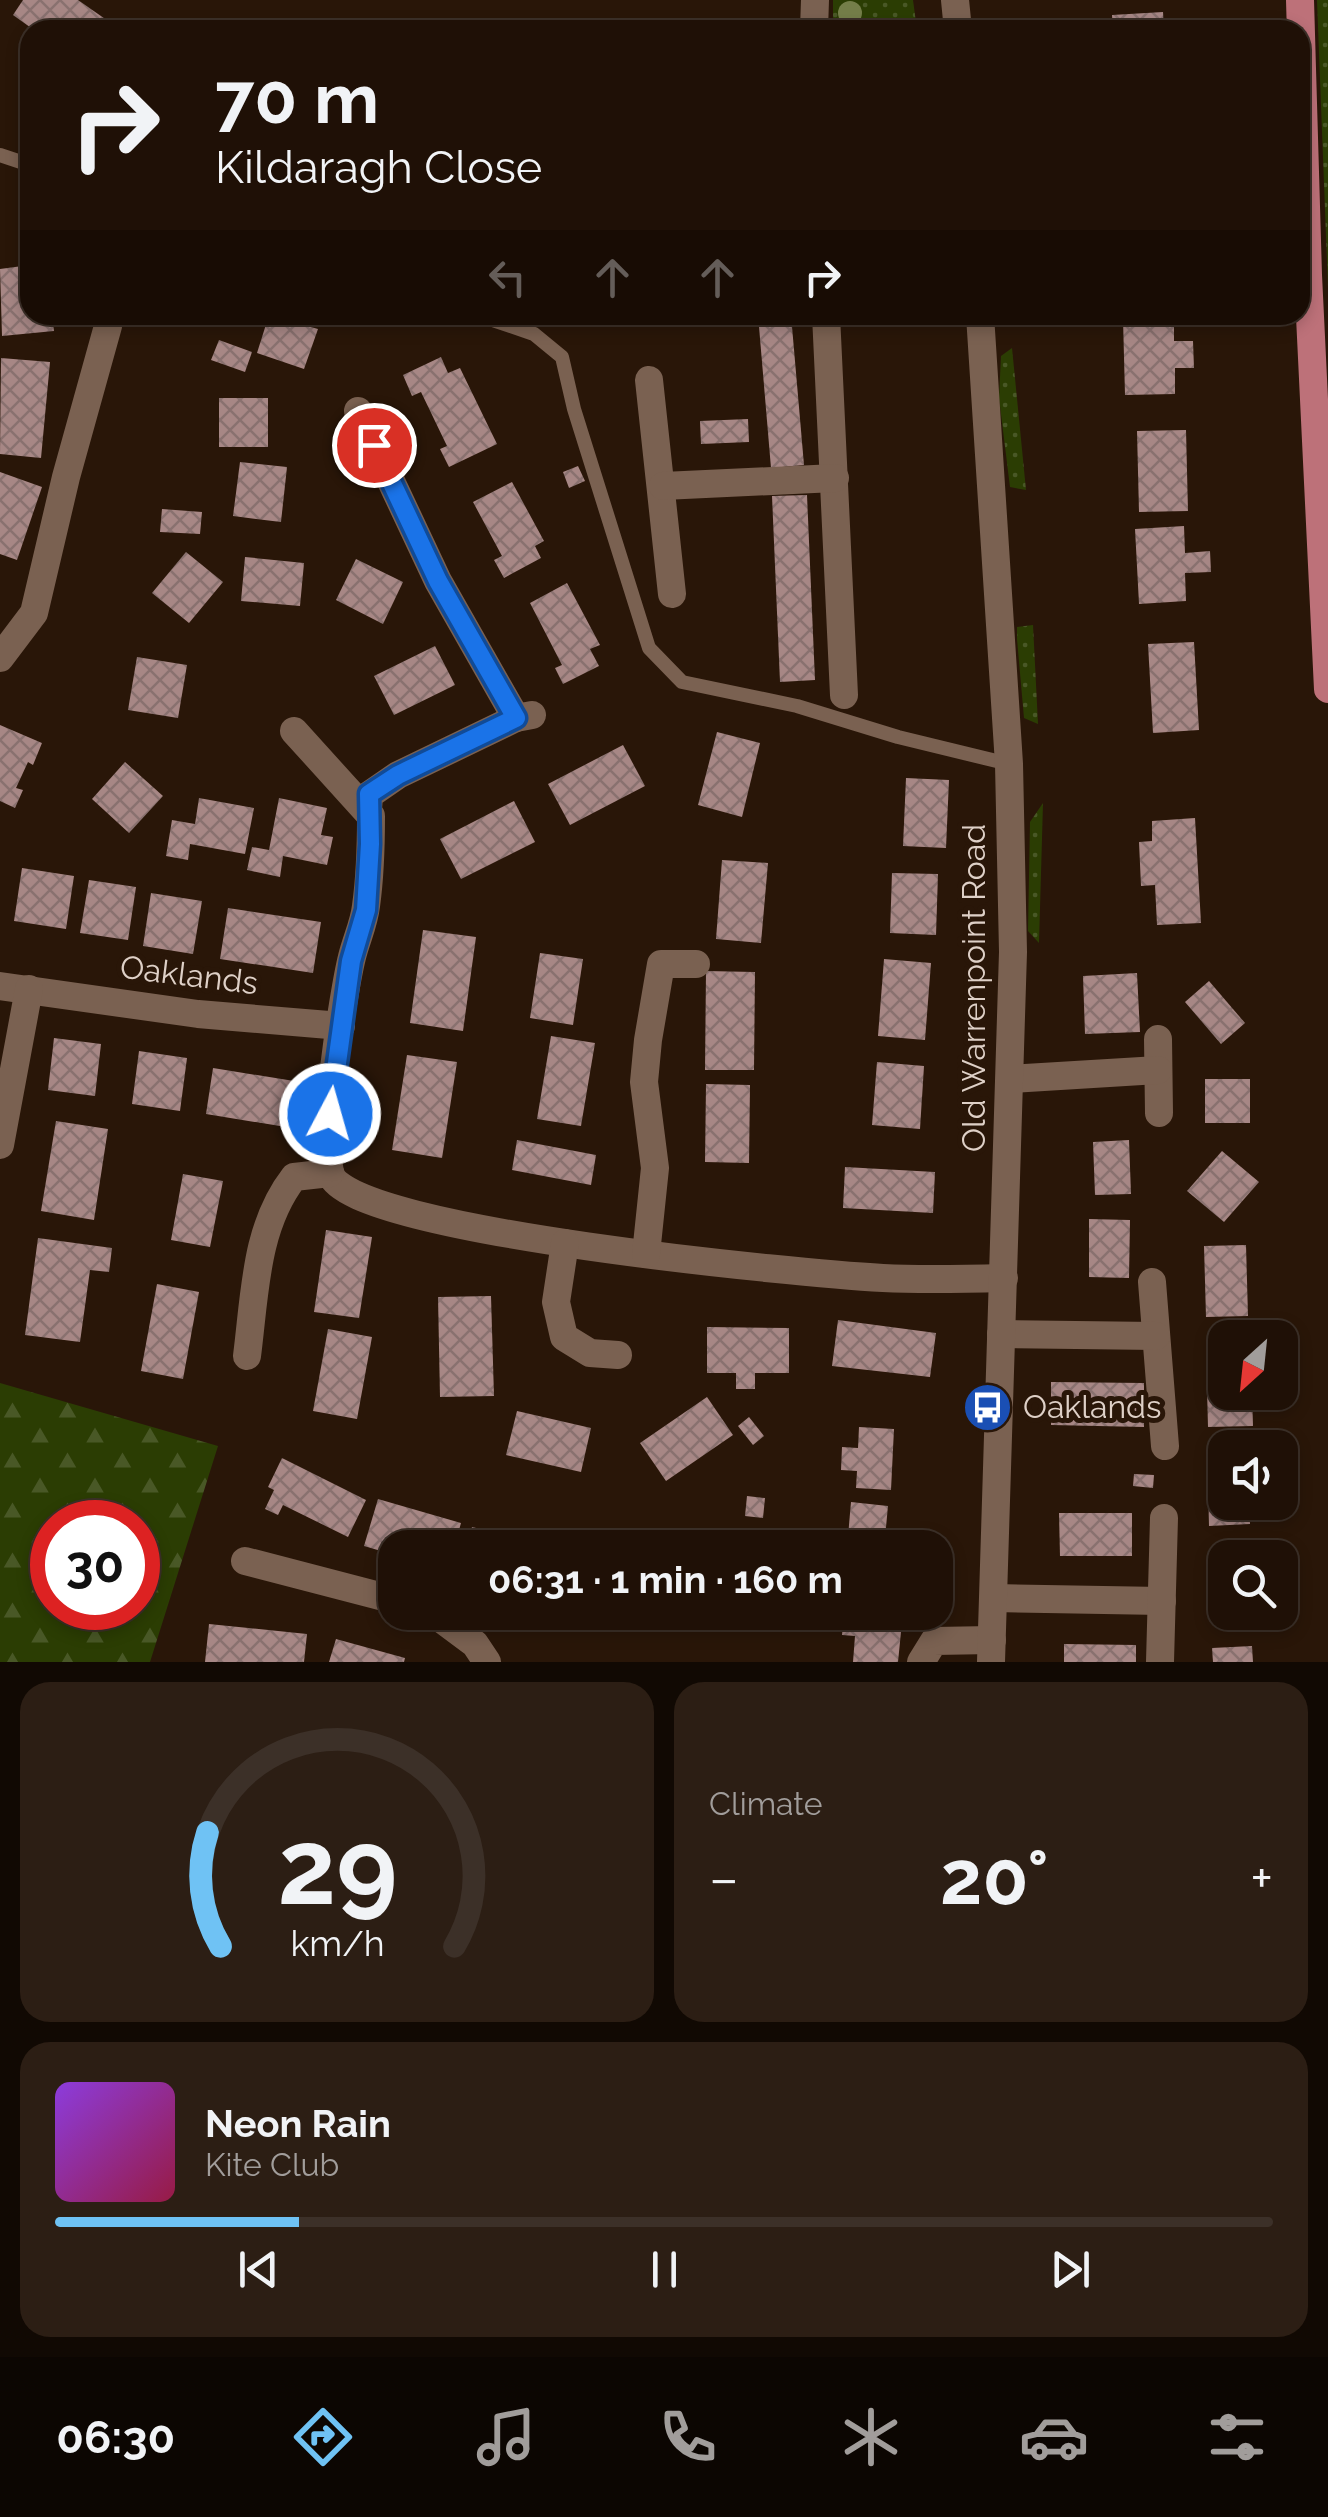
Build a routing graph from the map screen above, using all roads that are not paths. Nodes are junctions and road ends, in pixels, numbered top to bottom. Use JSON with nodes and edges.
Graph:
{"nodes":[{"id":1,"x":1310,"y":316,"type":"edge"},
{"id":2,"x":507,"y":325,"type":"edge"},
{"id":3,"x":827,"y":325,"type":"edge"},
{"id":4,"x":981,"y":325,"type":"edge"},
{"id":5,"x":108,"y":326,"type":"dead end"},
{"id":6,"x":649,"y":380,"type":"dead end"},
{"id":7,"x":358,"y":411,"type":"dead end"},
{"id":8,"x":835,"y":478,"type":"junction"},
{"id":9,"x":663,"y":486,"type":"junction"},
{"id":10,"x":672,"y":594,"type":"dead end"},
{"id":11,"x":0,"y":658,"type":"edge"},
{"id":12,"x":1328,"y":689,"type":"edge"},
{"id":13,"x":844,"y":695,"type":"dead end"},
{"id":14,"x":294,"y":731,"type":"dead end"},
{"id":15,"x":1009,"y":764,"type":"junction"},
{"id":16,"x":368,"y":810,"type":"junction"},
{"id":17,"x":696,"y":964,"type":"dead end"},
{"id":18,"x":0,"y":986,"type":"edge"},
{"id":19,"x":29,"y":989,"type":"junction"},
{"id":20,"x":341,"y":1026,"type":"junction"},
{"id":21,"x":1158,"y":1039,"type":"dead end"},
{"id":22,"x":1158,"y":1070,"type":"junction"},
{"id":23,"x":1010,"y":1079,"type":"junction"},
{"id":24,"x":1160,"y":1113,"type":"dead end"},
{"id":25,"x":0,"y":1145,"type":"edge"},
{"id":26,"x":330,"y":1174,"type":"junction"},
{"id":27,"x":565,"y":1243,"type":"junction"},
{"id":28,"x":646,"y":1254,"type":"junction"},
{"id":29,"x":1004,"y":1278,"type":"junction"},
{"id":30,"x":1152,"y":1282,"type":"dead end"},
{"id":31,"x":1001,"y":1334,"type":"junction"},
{"id":32,"x":1156,"y":1336,"type":"junction"},
{"id":33,"x":618,"y":1355,"type":"dead end"},
{"id":34,"x":247,"y":1356,"type":"dead end"},
{"id":35,"x":1164,"y":1446,"type":"dead end"},
{"id":36,"x":1164,"y":1518,"type":"dead end"},
{"id":37,"x":245,"y":1562,"type":"dead end"},
{"id":38,"x":378,"y":1596,"type":"edge"},
{"id":39,"x":994,"y":1598,"type":"junction"},
{"id":40,"x":1162,"y":1601,"type":"junction"},
{"id":41,"x":457,"y":1630,"type":"edge"},
{"id":42,"x":991,"y":1651,"type":"edge"},
{"id":43,"x":487,"y":1662,"type":"edge"},
{"id":44,"x":922,"y":1662,"type":"edge"},
{"id":45,"x":1160,"y":1662,"type":"edge"}],
"edges":[{"from":1,"to":12,"type":"highway"},
{"from":2,"to":15,"type":"lane"},
{"from":3,"to":8,"type":"street"},
{"from":4,"to":15,"type":"street","name":"Old Warrenpoint Road"},
{"from":5,"to":11,"type":"street"},
{"from":6,"to":9,"type":"street"},
{"from":7,"to":16,"type":"street"},
{"from":8,"to":9,"type":"street"},
{"from":8,"to":13,"type":"street"},
{"from":9,"to":10,"type":"street"},
{"from":14,"to":16,"type":"street"},
{"from":15,"to":23,"type":"street","name":"Old Warrenpoint Road"},
{"from":16,"to":20,"type":"street"},
{"from":17,"to":28,"type":"street"},
{"from":18,"to":19,"type":"street","name":"Oaklands"},
{"from":19,"to":20,"type":"street","name":"Oaklands"},
{"from":19,"to":25,"type":"street"},
{"from":20,"to":26,"type":"street"},
{"from":21,"to":22,"type":"street"},
{"from":22,"to":23,"type":"street"},
{"from":22,"to":24,"type":"street"},
{"from":23,"to":29,"type":"street","name":"Old Warrenpoint Road"},
{"from":26,"to":27,"type":"street"},
{"from":26,"to":34,"type":"street"},
{"from":27,"to":28,"type":"street"},
{"from":27,"to":33,"type":"street"},
{"from":28,"to":29,"type":"street"},
{"from":29,"to":31,"type":"street","name":"Old Warrenpoint Road"},
{"from":30,"to":32,"type":"street"},
{"from":31,"to":32,"type":"street"},
{"from":31,"to":39,"type":"street","name":"Old Warrenpoint Road"},
{"from":32,"to":35,"type":"street"},
{"from":36,"to":40,"type":"street"},
{"from":37,"to":38,"type":"street"},
{"from":39,"to":40,"type":"street"},
{"from":39,"to":42,"type":"street","name":"Old Warrenpoint Road"},
{"from":40,"to":45,"type":"street"},
{"from":41,"to":43,"type":"street"},
{"from":42,"to":44,"type":"street"}]}
